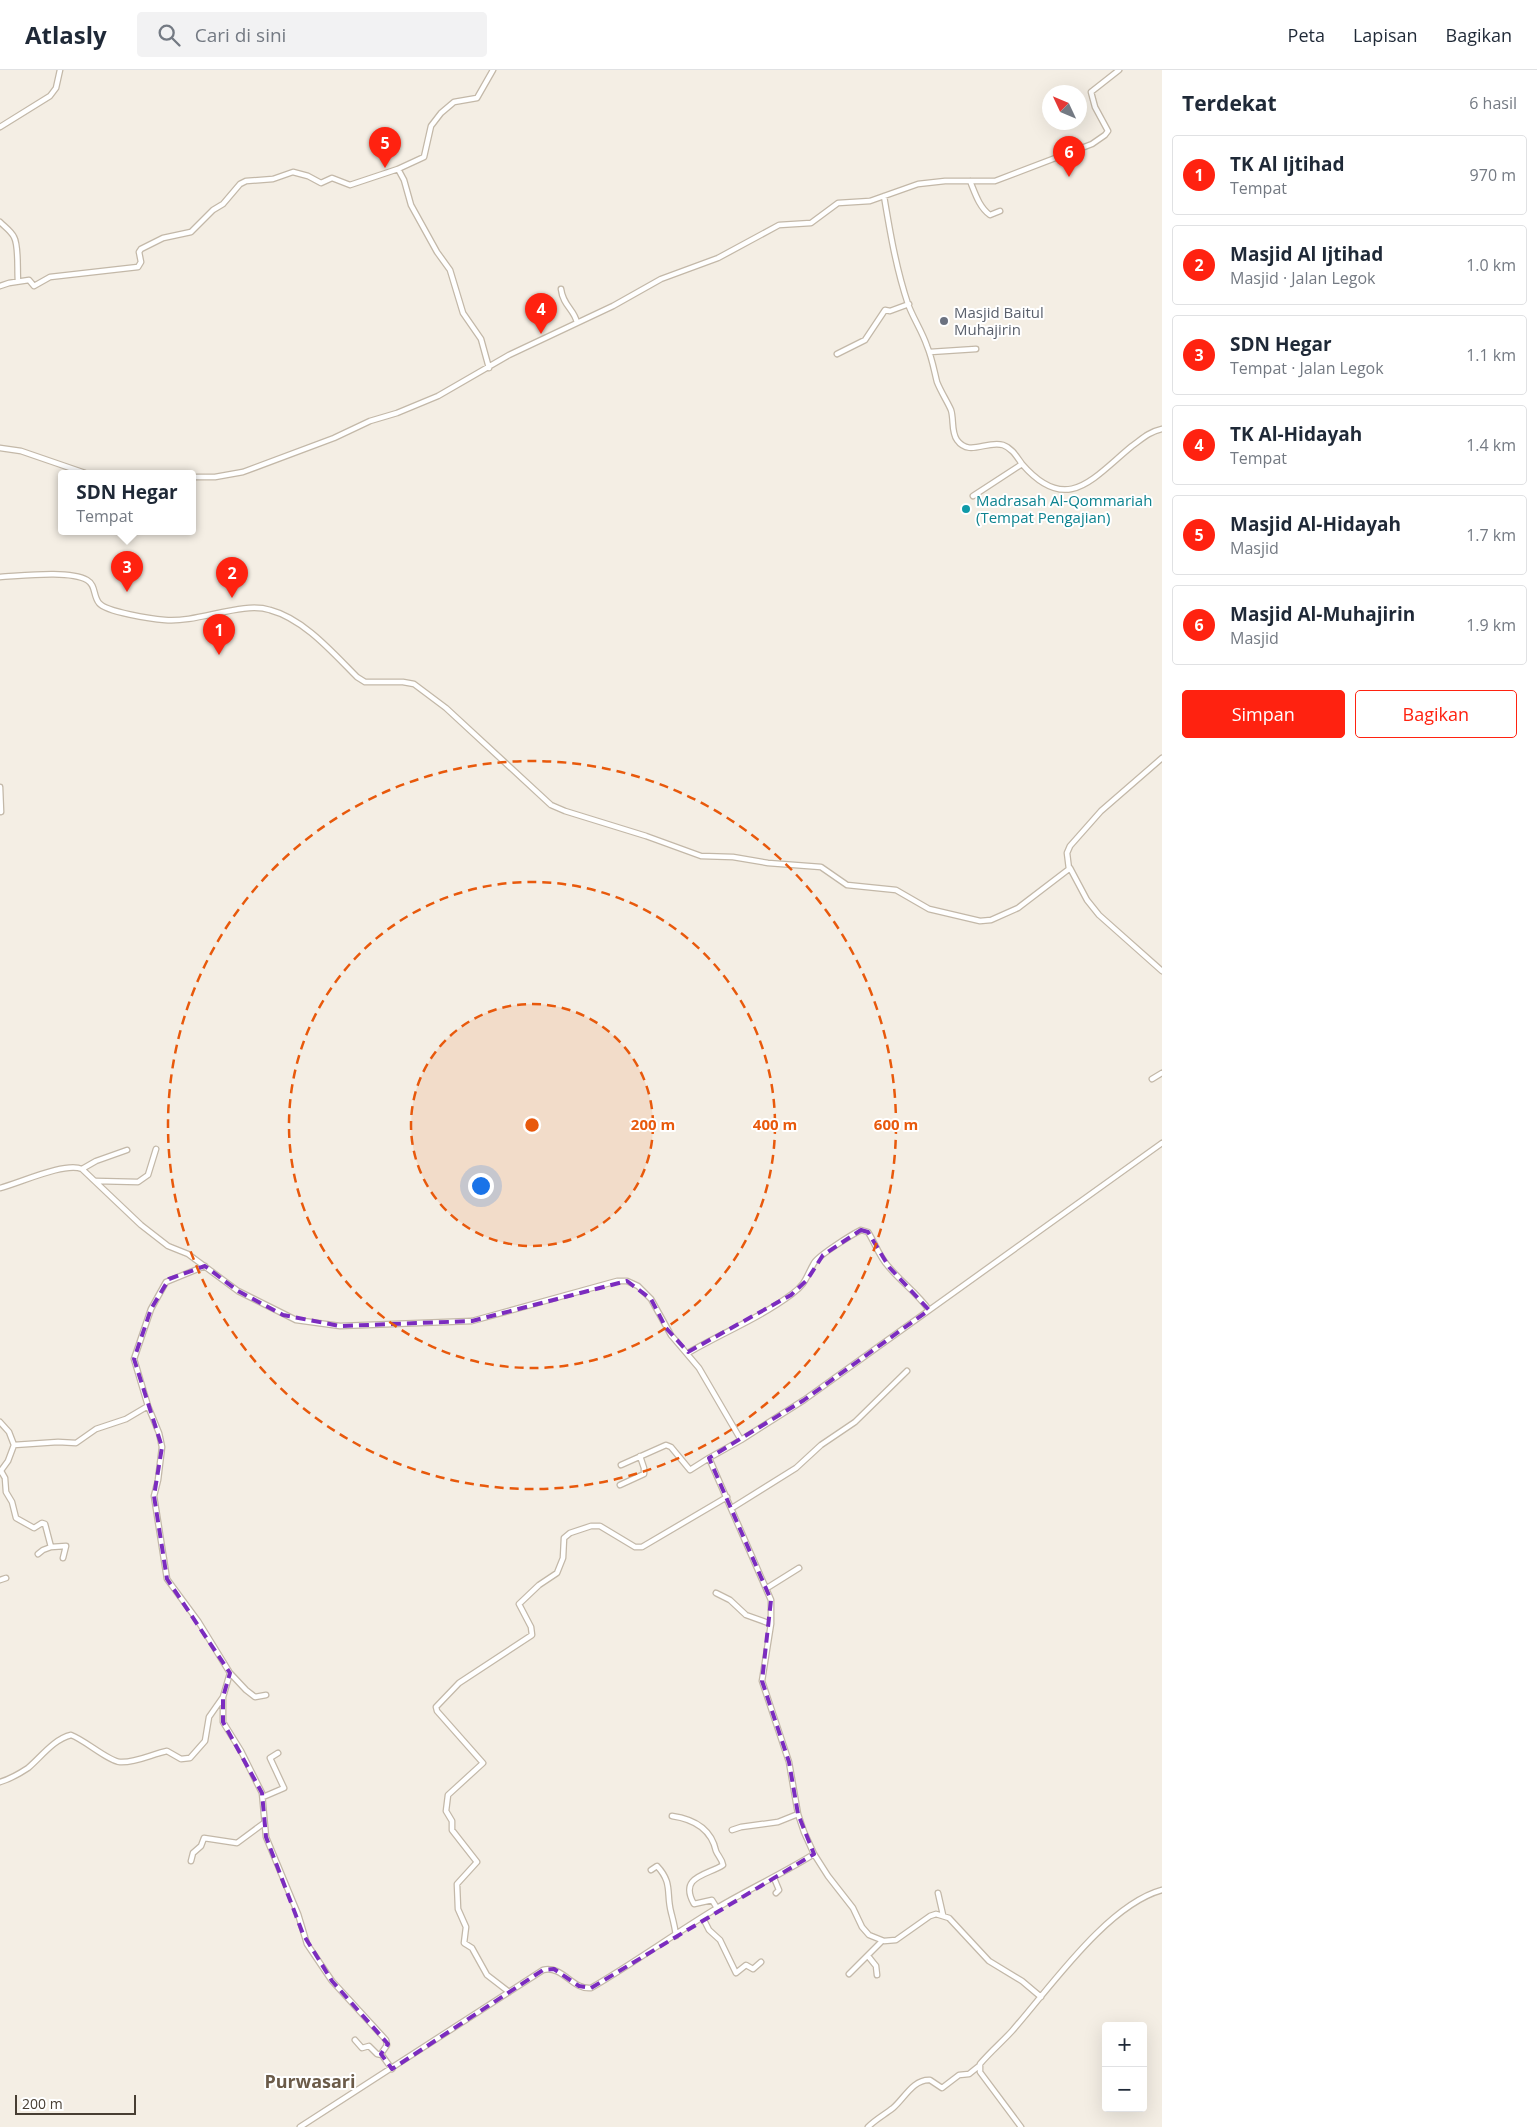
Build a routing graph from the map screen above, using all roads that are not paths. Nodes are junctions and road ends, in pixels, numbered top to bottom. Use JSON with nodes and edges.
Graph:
{"nodes":[{"id":1,"x":60,"y":70,"type":"edge"},
{"id":2,"x":493,"y":70,"type":"edge"},
{"id":3,"x":1119,"y":70,"type":"edge"},
{"id":4,"x":0,"y":127,"type":"edge"},
{"id":5,"x":398,"y":169,"type":"junction"},
{"id":6,"x":970,"y":180,"type":"junction"},
{"id":7,"x":884,"y":196,"type":"junction"},
{"id":8,"x":1000,"y":211,"type":"dead end"},
{"id":9,"x":0,"y":222,"type":"edge"},
{"id":10,"x":18,"y":281,"type":"junction"},
{"id":11,"x":0,"y":286,"type":"edge"},
{"id":12,"x":561,"y":289,"type":"dead end"},
{"id":13,"x":909,"y":304,"type":"junction"},
{"id":14,"x":577,"y":323,"type":"junction"},
{"id":15,"x":976,"y":349,"type":"dead end"},
{"id":16,"x":930,"y":352,"type":"junction"},
{"id":17,"x":837,"y":354,"type":"dead end"},
{"id":18,"x":489,"y":368,"type":"junction"},
{"id":19,"x":1162,"y":430,"type":"edge"},
{"id":20,"x":0,"y":448,"type":"edge"},
{"id":21,"x":1022,"y":464,"type":"junction"},
{"id":22,"x":76,"y":470,"type":"edge"},
{"id":23,"x":196,"y":477,"type":"edge"},
{"id":24,"x":973,"y":496,"type":"dead end"},
{"id":25,"x":0,"y":577,"type":"edge"},
{"id":26,"x":1162,"y":758,"type":"edge"},
{"id":27,"x":0,"y":787,"type":"edge"},
{"id":28,"x":2,"y":812,"type":"dead end"},
{"id":29,"x":1070,"y":868,"type":"junction"},
{"id":30,"x":1162,"y":970,"type":"edge"},
{"id":31,"x":1162,"y":1073,"type":"edge"},
{"id":32,"x":1152,"y":1079,"type":"dead end"},
{"id":33,"x":1162,"y":1143,"type":"edge"},
{"id":34,"x":156,"y":1148,"type":"dead end"},
{"id":35,"x":127,"y":1150,"type":"dead end"},
{"id":36,"x":82,"y":1169,"type":"junction"},
{"id":37,"x":96,"y":1181,"type":"junction"},
{"id":38,"x":0,"y":1188,"type":"edge"},
{"id":39,"x":205,"y":1266,"type":"junction"},
{"id":40,"x":929,"y":1310,"type":"junction"},
{"id":41,"x":688,"y":1353,"type":"junction"},
{"id":42,"x":907,"y":1371,"type":"dead end"},
{"id":43,"x":148,"y":1406,"type":"junction"},
{"id":44,"x":0,"y":1422,"type":"edge"},
{"id":45,"x":741,"y":1440,"type":"junction"},
{"id":46,"x":14,"y":1445,"type":"junction"},
{"id":47,"x":640,"y":1456,"type":"junction"},
{"id":48,"x":709,"y":1458,"type":"junction"},
{"id":49,"x":621,"y":1464,"type":"dead end"},
{"id":50,"x":1,"y":1471,"type":"edge"},
{"id":51,"x":620,"y":1485,"type":"dead end"},
{"id":52,"x":726,"y":1497,"type":"junction"},
{"id":53,"x":732,"y":1508,"type":"junction"},
{"id":54,"x":51,"y":1547,"type":"junction"},
{"id":55,"x":38,"y":1554,"type":"dead end"},
{"id":56,"x":63,"y":1558,"type":"dead end"},
{"id":57,"x":799,"y":1568,"type":"dead end"},
{"id":58,"x":6,"y":1578,"type":"dead end"},
{"id":59,"x":0,"y":1580,"type":"edge"},
{"id":60,"x":767,"y":1588,"type":"junction"},
{"id":61,"x":716,"y":1593,"type":"dead end"},
{"id":62,"x":771,"y":1624,"type":"junction"},
{"id":63,"x":230,"y":1673,"type":"junction"},
{"id":64,"x":266,"y":1695,"type":"dead end"},
{"id":65,"x":223,"y":1697,"type":"junction"},
{"id":66,"x":278,"y":1752,"type":"dead end"},
{"id":67,"x":0,"y":1782,"type":"edge"},
{"id":68,"x":263,"y":1797,"type":"junction"},
{"id":69,"x":798,"y":1814,"type":"junction"},
{"id":70,"x":672,"y":1816,"type":"dead end"},
{"id":71,"x":264,"y":1823,"type":"junction"},
{"id":72,"x":732,"y":1830,"type":"dead end"},
{"id":73,"x":814,"y":1854,"type":"junction"},
{"id":74,"x":191,"y":1862,"type":"dead end"},
{"id":75,"x":651,"y":1870,"type":"dead end"},
{"id":76,"x":774,"y":1878,"type":"junction"},
{"id":77,"x":739,"y":1889,"type":"dead end"},
{"id":78,"x":1162,"y":1890,"type":"edge"},
{"id":79,"x":776,"y":1893,"type":"dead end"},
{"id":80,"x":938,"y":1894,"type":"dead end"},
{"id":81,"x":742,"y":1895,"type":"junction"},
{"id":82,"x":717,"y":1908,"type":"junction"},
{"id":83,"x":943,"y":1915,"type":"junction"},
{"id":84,"x":703,"y":1918,"type":"junction"},
{"id":85,"x":676,"y":1936,"type":"junction"},
{"id":86,"x":882,"y":1941,"type":"junction"},
{"id":87,"x":868,"y":1956,"type":"junction"},
{"id":88,"x":761,"y":1962,"type":"dead end"},
{"id":89,"x":849,"y":1974,"type":"dead end"},
{"id":90,"x":877,"y":1975,"type":"dead end"},
{"id":91,"x":509,"y":1992,"type":"junction"},
{"id":92,"x":1041,"y":1997,"type":"junction"},
{"id":93,"x":355,"y":2040,"type":"dead end"},
{"id":94,"x":382,"y":2055,"type":"junction"},
{"id":95,"x":979,"y":2066,"type":"junction"},
{"id":96,"x":392,"y":2069,"type":"junction"},
{"id":97,"x":300,"y":2127,"type":"edge"},
{"id":98,"x":868,"y":2127,"type":"edge"},
{"id":99,"x":1021,"y":2127,"type":"edge"}],
"edges":[{"from":1,"to":4,"type":"street"},
{"from":2,"to":5,"type":"street"},
{"from":3,"to":6,"type":"street"},
{"from":5,"to":10,"type":"street"},
{"from":5,"to":18,"type":"street"},
{"from":6,"to":7,"type":"street"},
{"from":6,"to":8,"type":"street"},
{"from":7,"to":13,"type":"street"},
{"from":7,"to":14,"type":"street"},
{"from":9,"to":10,"type":"street"},
{"from":10,"to":11,"type":"street"},
{"from":12,"to":14,"type":"street"},
{"from":13,"to":16,"type":"street"},
{"from":13,"to":17,"type":"street"},
{"from":14,"to":18,"type":"street"},
{"from":15,"to":16,"type":"street"},
{"from":16,"to":21,"type":"street"},
{"from":18,"to":23,"type":"street"},
{"from":19,"to":21,"type":"street"},
{"from":20,"to":22,"type":"street"},
{"from":21,"to":24,"type":"street"},
{"from":25,"to":29,"type":"street"},
{"from":26,"to":29,"type":"street"},
{"from":27,"to":28,"type":"street"},
{"from":29,"to":30,"type":"street"},
{"from":31,"to":32,"type":"street"},
{"from":33,"to":40,"type":"street"},
{"from":34,"to":37,"type":"street"},
{"from":35,"to":36,"type":"street"},
{"from":36,"to":37,"type":"street"},
{"from":36,"to":38,"type":"street"},
{"from":37,"to":39,"type":"street"},
{"from":39,"to":41,"type":"street"},
{"from":39,"to":43,"type":"street"},
{"from":40,"to":41,"type":"street"},
{"from":40,"to":45,"type":"street"},
{"from":41,"to":45,"type":"street"},
{"from":42,"to":53,"type":"street"},
{"from":43,"to":46,"type":"street"},
{"from":43,"to":63,"type":"street"},
{"from":44,"to":46,"type":"street"},
{"from":45,"to":48,"type":"street"},
{"from":46,"to":50,"type":"street"},
{"from":47,"to":48,"type":"street"},
{"from":47,"to":49,"type":"street"},
{"from":47,"to":51,"type":"street"},
{"from":48,"to":52,"type":"street"},
{"from":50,"to":54,"type":"street"},
{"from":52,"to":53,"type":"street"},
{"from":52,"to":91,"type":"street"},
{"from":53,"to":60,"type":"street"},
{"from":54,"to":55,"type":"street"},
{"from":54,"to":56,"type":"street"},
{"from":57,"to":60,"type":"street"},
{"from":58,"to":59,"type":"street"},
{"from":60,"to":62,"type":"street"},
{"from":61,"to":62,"type":"street"},
{"from":62,"to":69,"type":"street"},
{"from":63,"to":64,"type":"street"},
{"from":63,"to":65,"type":"street"},
{"from":65,"to":67,"type":"street"},
{"from":65,"to":68,"type":"street"},
{"from":66,"to":68,"type":"street"},
{"from":68,"to":71,"type":"street"},
{"from":69,"to":72,"type":"street"},
{"from":69,"to":73,"type":"street"},
{"from":70,"to":82,"type":"street"},
{"from":71,"to":74,"type":"street"},
{"from":71,"to":94,"type":"street"},
{"from":73,"to":76,"type":"street"},
{"from":73,"to":86,"type":"street"},
{"from":75,"to":85,"type":"street"},
{"from":76,"to":79,"type":"street"},
{"from":76,"to":81,"type":"street"},
{"from":77,"to":81,"type":"street"},
{"from":78,"to":92,"type":"street"},
{"from":80,"to":83,"type":"street"},
{"from":81,"to":82,"type":"street"},
{"from":82,"to":84,"type":"street"},
{"from":83,"to":86,"type":"street"},
{"from":83,"to":92,"type":"street"},
{"from":84,"to":85,"type":"street"},
{"from":84,"to":88,"type":"street"},
{"from":85,"to":91,"type":"street"},
{"from":86,"to":87,"type":"street"},
{"from":87,"to":89,"type":"street"},
{"from":87,"to":90,"type":"street"},
{"from":91,"to":96,"type":"street"},
{"from":92,"to":95,"type":"street"},
{"from":93,"to":94,"type":"street"},
{"from":94,"to":96,"type":"street"},
{"from":95,"to":98,"type":"street"},
{"from":95,"to":99,"type":"street"},
{"from":96,"to":97,"type":"street"}]}
